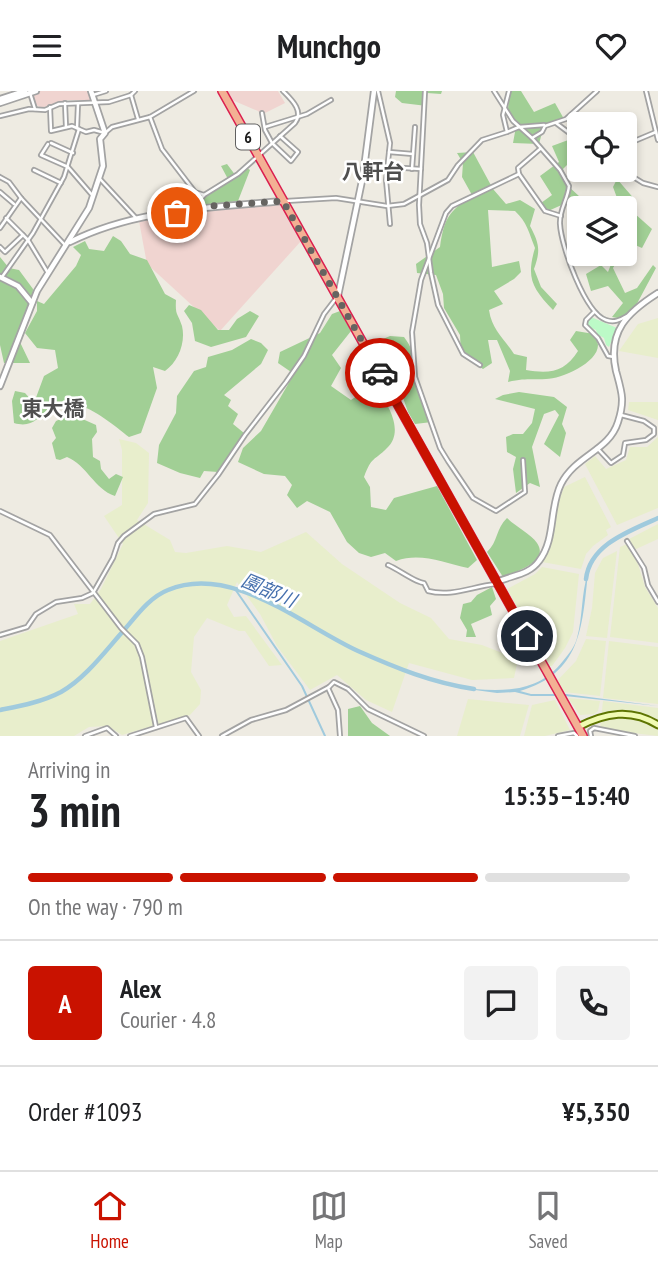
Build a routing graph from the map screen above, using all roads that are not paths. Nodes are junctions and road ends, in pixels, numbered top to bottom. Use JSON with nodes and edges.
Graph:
{"nodes":[{"id":1,"x":106,"y":91,"type":"edge"},
{"id":2,"x":135,"y":91,"type":"edge"},
{"id":3,"x":194,"y":91,"type":"edge"},
{"id":4,"x":222,"y":91,"type":"edge"},
{"id":5,"x":283,"y":91,"type":"edge"},
{"id":6,"x":376,"y":91,"type":"edge"},
{"id":7,"x":425,"y":91,"type":"edge"},
{"id":8,"x":494,"y":91,"type":"edge"},
{"id":9,"x":509,"y":91,"type":"edge"},
{"id":10,"x":597,"y":91,"type":"edge"},
{"id":11,"x":646,"y":91,"type":"edge"},
{"id":12,"x":30,"y":92,"type":"edge"},
{"id":13,"x":92,"y":93,"type":"edge"},
{"id":14,"x":131,"y":95,"type":"junction"},
{"id":15,"x":331,"y":100,"type":"dead end"},
{"id":16,"x":0,"y":101,"type":"edge"},
{"id":17,"x":95,"y":101,"type":"junction"},
{"id":18,"x":65,"y":103,"type":"junction"},
{"id":19,"x":78,"y":104,"type":"junction"},
{"id":20,"x":50,"y":107,"type":"junction"},
{"id":21,"x":504,"y":107,"type":"junction"},
{"id":22,"x":35,"y":109,"type":"junction"},
{"id":23,"x":262,"y":113,"type":"dead end"},
{"id":24,"x":0,"y":116,"type":"edge"},
{"id":25,"x":150,"y":117,"type":"junction"},
{"id":26,"x":300,"y":117,"type":"junction"},
{"id":27,"x":138,"y":119,"type":"junction"},
{"id":28,"x":556,"y":123,"type":"junction"},
{"id":29,"x":545,"y":126,"type":"junction"},
{"id":30,"x":65,"y":127,"type":"junction"},
{"id":31,"x":265,"y":127,"type":"junction"},
{"id":32,"x":415,"y":127,"type":"dead end"},
{"id":33,"x":519,"y":127,"type":"junction"},
{"id":34,"x":78,"y":129,"type":"junction"},
{"id":35,"x":567,"y":131,"type":"edge"},
{"id":36,"x":507,"y":132,"type":"junction"},
{"id":37,"x":656,"y":132,"type":"junction"},
{"id":38,"x":105,"y":133,"type":"junction"},
{"id":39,"x":281,"y":136,"type":"junction"},
{"id":40,"x":532,"y":138,"type":"junction"},
{"id":41,"x":637,"y":140,"type":"edge"},
{"id":42,"x":658,"y":141,"type":"edge"},
{"id":43,"x":272,"y":143,"type":"junction"},
{"id":44,"x":540,"y":149,"type":"junction"},
{"id":45,"x":388,"y":152,"type":"junction"},
{"id":46,"x":73,"y":153,"type":"junction"},
{"id":47,"x":413,"y":154,"type":"junction"},
{"id":48,"x":258,"y":156,"type":"junction"},
{"id":49,"x":68,"y":167,"type":"junction"},
{"id":50,"x":388,"y":167,"type":"junction"},
{"id":51,"x":412,"y":169,"type":"junction"},
{"id":52,"x":421,"y":169,"type":"junction"},
{"id":53,"x":34,"y":170,"type":"dead end"},
{"id":54,"x":519,"y":174,"type":"junction"},
{"id":55,"x":0,"y":177,"type":"edge"},
{"id":56,"x":100,"y":179,"type":"junction"},
{"id":57,"x":637,"y":179,"type":"edge"},
{"id":58,"x":61,"y":183,"type":"junction"},
{"id":59,"x":658,"y":187,"type":"edge"},
{"id":60,"x":0,"y":192,"type":"edge"},
{"id":61,"x":204,"y":195,"type":"junction"},
{"id":62,"x":93,"y":196,"type":"junction"},
{"id":63,"x":419,"y":196,"type":"junction"},
{"id":64,"x":21,"y":198,"type":"junction"},
{"id":65,"x":283,"y":201,"type":"junction"},
{"id":66,"x":358,"y":201,"type":"junction"},
{"id":67,"x":14,"y":204,"type":"junction"},
{"id":68,"x":387,"y":206,"type":"junction"},
{"id":69,"x":192,"y":210,"type":"junction"},
{"id":70,"x":561,"y":216,"type":"junction"},
{"id":71,"x":6,"y":218,"type":"junction"},
{"id":72,"x":41,"y":219,"type":"junction"},
{"id":73,"x":137,"y":219,"type":"junction"},
{"id":74,"x":390,"y":224,"type":"dead end"},
{"id":75,"x":0,"y":228,"type":"edge"},
{"id":76,"x":23,"y":235,"type":"junction"},
{"id":77,"x":28,"y":240,"type":"junction"},
{"id":78,"x":68,"y":245,"type":"junction"},
{"id":79,"x":0,"y":247,"type":"edge"},
{"id":80,"x":429,"y":256,"type":"junction"},
{"id":81,"x":48,"y":274,"type":"junction"},
{"id":82,"x":1,"y":277,"type":"edge"},
{"id":83,"x":329,"y":281,"type":"junction"},
{"id":84,"x":342,"y":281,"type":"junction"},
{"id":85,"x":658,"y":293,"type":"edge"},
{"id":86,"x":338,"y":296,"type":"junction"},
{"id":87,"x":32,"y":303,"type":"junction"},
{"id":88,"x":594,"y":312,"type":"junction"},
{"id":89,"x":627,"y":316,"type":"junction"},
{"id":90,"x":614,"y":357,"type":"junction"},
{"id":91,"x":480,"y":365,"type":"dead end"},
{"id":92,"x":2,"y":378,"type":"edge"},
{"id":93,"x":0,"y":386,"type":"edge"},
{"id":94,"x":620,"y":415,"type":"junction"},
{"id":95,"x":597,"y":448,"type":"junction"},
{"id":96,"x":523,"y":460,"type":"dead end"},
{"id":97,"x":0,"y":511,"type":"edge"},
{"id":98,"x":627,"y":541,"type":"dead end"},
{"id":99,"x":388,"y":565,"type":"dead end"},
{"id":100,"x":497,"y":582,"type":"junction"},
{"id":101,"x":93,"y":593,"type":"junction"},
{"id":102,"x":658,"y":602,"type":"edge"},
{"id":103,"x":0,"y":635,"type":"edge"},
{"id":104,"x":328,"y":687,"type":"junction"},
{"id":105,"x":658,"y":725,"type":"edge"},
{"id":106,"x":156,"y":727,"type":"junction"},
{"id":107,"x":578,"y":727,"type":"junction"},
{"id":108,"x":85,"y":736,"type":"edge"},
{"id":109,"x":116,"y":736,"type":"edge"},
{"id":110,"x":133,"y":736,"type":"edge"},
{"id":111,"x":199,"y":736,"type":"edge"},
{"id":112,"x":222,"y":736,"type":"edge"},
{"id":113,"x":340,"y":736,"type":"edge"},
{"id":114,"x":424,"y":736,"type":"edge"},
{"id":115,"x":558,"y":736,"type":"edge"},
{"id":116,"x":577,"y":736,"type":"edge"},
{"id":117,"x":583,"y":736,"type":"edge"},
{"id":118,"x":591,"y":736,"type":"edge"},
{"id":119,"x":635,"y":736,"type":"edge"}],
"edges":[{"from":1,"to":13,"type":"street"},
{"from":2,"to":14,"type":"street"},
{"from":3,"to":25,"type":"street"},
{"from":4,"to":48,"type":"highway","number":"6"},
{"from":5,"to":26,"type":"street"},
{"from":6,"to":45,"type":"street"},
{"from":6,"to":66,"type":"street"},
{"from":7,"to":52,"type":"street"},
{"from":8,"to":21,"type":"street"},
{"from":9,"to":21,"type":"street"},
{"from":10,"to":28,"type":"street"},
{"from":11,"to":37,"type":"street"},
{"from":12,"to":16,"type":"street"},
{"from":12,"to":22,"type":"street"},
{"from":13,"to":17,"type":"street"},
{"from":14,"to":17,"type":"street"},
{"from":14,"to":27,"type":"street"},
{"from":15,"to":26,"type":"street"},
{"from":17,"to":19,"type":"street"},
{"from":17,"to":38,"type":"street"},
{"from":18,"to":19,"type":"street"},
{"from":18,"to":20,"type":"street"},
{"from":18,"to":30,"type":"street"},
{"from":19,"to":34,"type":"street"},
{"from":20,"to":22,"type":"street"},
{"from":20,"to":30,"type":"street"},
{"from":21,"to":33,"type":"street"},
{"from":21,"to":36,"type":"street"},
{"from":22,"to":24,"type":"street"},
{"from":23,"to":31,"type":"street"},
{"from":25,"to":27,"type":"street"},
{"from":25,"to":61,"type":"street"},
{"from":26,"to":31,"type":"street"},
{"from":26,"to":39,"type":"street"},
{"from":27,"to":38,"type":"street"},
{"from":28,"to":29,"type":"street"},
{"from":28,"to":35,"type":"street"},
{"from":29,"to":33,"type":"street"},
{"from":29,"to":40,"type":"street"},
{"from":30,"to":34,"type":"street"},
{"from":31,"to":43,"type":"street"},
{"from":32,"to":47,"type":"street"},
{"from":33,"to":36,"type":"street"},
{"from":33,"to":40,"type":"street"},
{"from":34,"to":38,"type":"street"},
{"from":34,"to":46,"type":"street"},
{"from":36,"to":63,"type":"street"},
{"from":37,"to":41,"type":"street"},
{"from":37,"to":42,"type":"street"},
{"from":38,"to":56,"type":"street"},
{"from":39,"to":43,"type":"street"},
{"from":39,"to":43,"type":"street"},
{"from":40,"to":44,"type":"street"},
{"from":43,"to":48,"type":"street"},
{"from":44,"to":54,"type":"street"},
{"from":44,"to":70,"type":"street"},
{"from":45,"to":47,"type":"street"},
{"from":45,"to":50,"type":"street"},
{"from":46,"to":49,"type":"street"},
{"from":46,"to":49,"type":"street"},
{"from":47,"to":51,"type":"street"},
{"from":48,"to":61,"type":"street"},
{"from":48,"to":65,"type":"highway","number":"6"},
{"from":49,"to":58,"type":"street"},
{"from":49,"to":62,"type":"street"},
{"from":50,"to":51,"type":"street"},
{"from":50,"to":68,"type":"street"},
{"from":51,"to":52,"type":"street"},
{"from":52,"to":63,"type":"street"},
{"from":53,"to":58,"type":"street"},
{"from":54,"to":70,"type":"street"},
{"from":54,"to":80,"type":"street"},
{"from":55,"to":64,"type":"street"},
{"from":56,"to":62,"type":"street"},
{"from":56,"to":73,"type":"street"},
{"from":57,"to":59,"type":"street"},
{"from":58,"to":72,"type":"street"},
{"from":60,"to":67,"type":"street"},
{"from":61,"to":69,"type":"street"},
{"from":62,"to":78,"type":"street"},
{"from":63,"to":68,"type":"street"},
{"from":63,"to":80,"type":"street"},
{"from":64,"to":67,"type":"street"},
{"from":64,"to":72,"type":"street"},
{"from":65,"to":66,"type":"street"},
{"from":65,"to":69,"type":"street"},
{"from":65,"to":83,"type":"highway","number":"6"},
{"from":66,"to":68,"type":"street"},
{"from":66,"to":84,"type":"street"},
{"from":67,"to":71,"type":"street"},
{"from":68,"to":74,"type":"street"},
{"from":69,"to":73,"type":"street"},
{"from":70,"to":88,"type":"street"},
{"from":71,"to":75,"type":"street"},
{"from":71,"to":76,"type":"street"},
{"from":72,"to":77,"type":"street"},
{"from":72,"to":78,"type":"street"},
{"from":73,"to":78,"type":"street"},
{"from":76,"to":77,"type":"street"},
{"from":76,"to":79,"type":"street"},
{"from":77,"to":81,"type":"street"},
{"from":77,"to":82,"type":"street"},
{"from":78,"to":81,"type":"street"},
{"from":80,"to":91,"type":"street"},
{"from":80,"to":96,"type":"street"},
{"from":81,"to":87,"type":"street"},
{"from":82,"to":87,"type":"street"},
{"from":83,"to":84,"type":"street"},
{"from":83,"to":86,"type":"highway","number":"6"},
{"from":84,"to":86,"type":"street"},
{"from":85,"to":89,"type":"street"},
{"from":86,"to":100,"type":"highway","number":"6"},
{"from":86,"to":101,"type":"street"},
{"from":87,"to":92,"type":"street"},
{"from":88,"to":89,"type":"street"},
{"from":88,"to":90,"type":"street"},
{"from":89,"to":90,"type":"street"},
{"from":90,"to":94,"type":"street"},
{"from":92,"to":93,"type":"street"},
{"from":94,"to":95,"type":"street"},
{"from":94,"to":95,"type":"street"},
{"from":95,"to":100,"type":"street"},
{"from":97,"to":101,"type":"street"},
{"from":98,"to":102,"type":"street"},
{"from":99,"to":100,"type":"street"},
{"from":100,"to":107,"type":"highway","number":"6"},
{"from":101,"to":103,"type":"street"},
{"from":101,"to":106,"type":"street"},
{"from":104,"to":112,"type":"street"},
{"from":104,"to":113,"type":"street"},
{"from":104,"to":114,"type":"street"},
{"from":105,"to":107,"type":"main road"},
{"from":106,"to":110,"type":"street"},
{"from":106,"to":111,"type":"street"},
{"from":107,"to":117,"type":"highway","number":"6"},
{"from":108,"to":109,"type":"street"},
{"from":115,"to":116,"type":"street"},
{"from":118,"to":119,"type":"street"}]}
